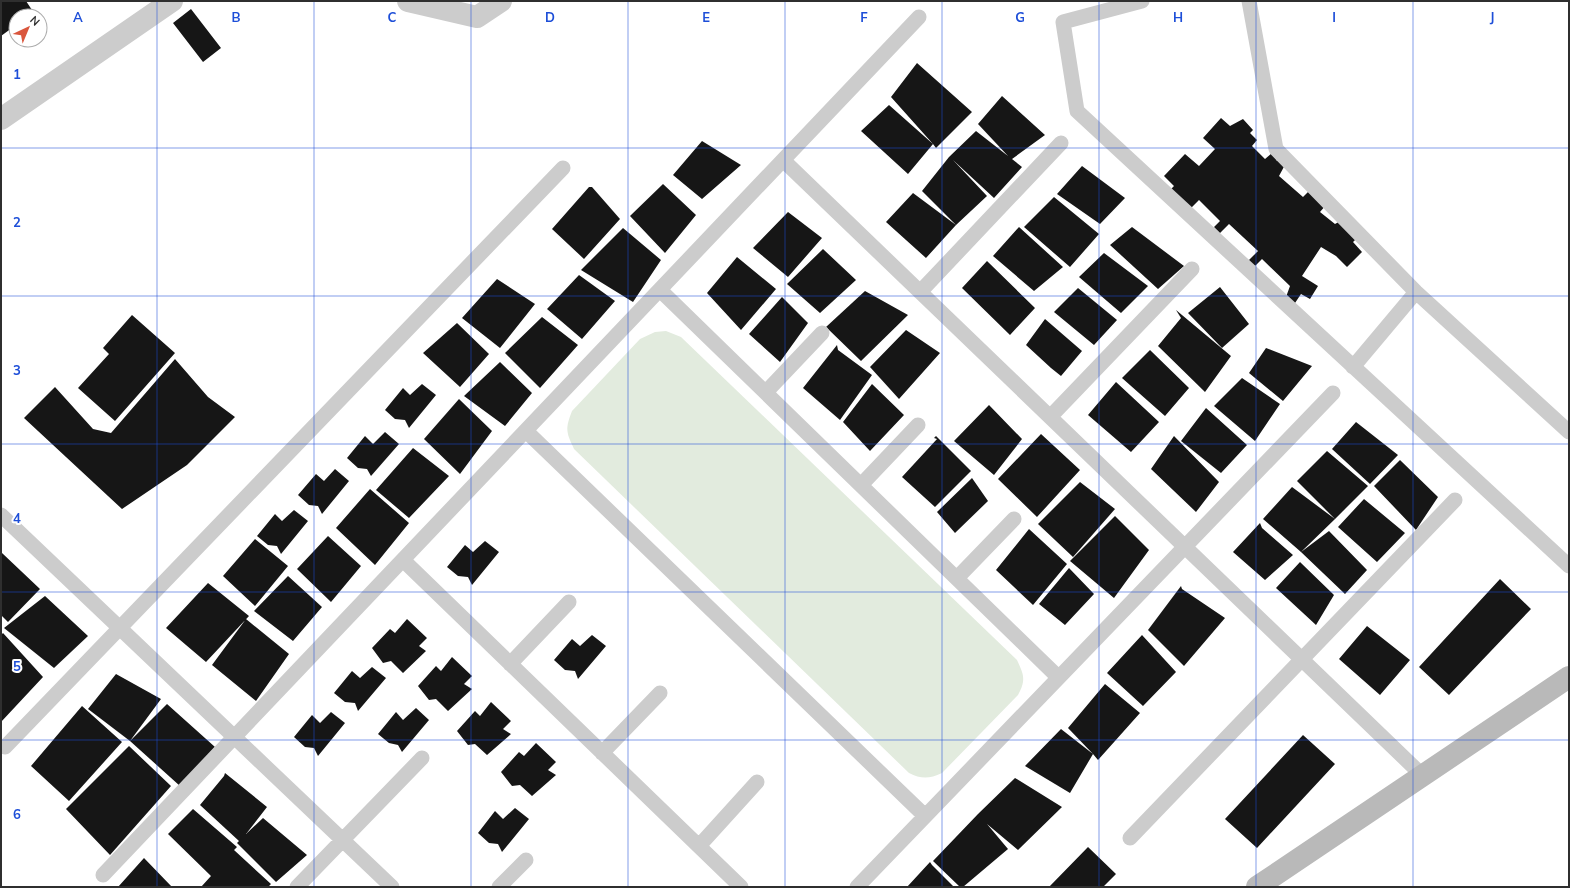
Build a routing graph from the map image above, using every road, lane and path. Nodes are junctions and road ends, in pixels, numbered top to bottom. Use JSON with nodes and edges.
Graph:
{"nodes":[{"id":1,"x":172,"y":1,"type":"edge"},
{"id":2,"x":408,"y":1,"type":"edge"},
{"id":3,"x":501,"y":1,"type":"edge"},
{"id":4,"x":1142,"y":1,"type":"edge"},
{"id":5,"x":1249,"y":1,"type":"edge"},
{"id":6,"x":919,"y":17,"type":"dead end"},
{"id":7,"x":1,"y":119,"type":"edge"},
{"id":8,"x":1061,"y":143,"type":"dead end"},
{"id":9,"x":783,"y":160,"type":"junction"},
{"id":10,"x":563,"y":168,"type":"dead end"},
{"id":11,"x":1192,"y":269,"type":"dead end"},
{"id":12,"x":660,"y":290,"type":"junction"},
{"id":13,"x":920,"y":292,"type":"junction"},
{"id":14,"x":1416,"y":292,"type":"junction"},
{"id":15,"x":822,"y":333,"type":"dead end"},
{"id":16,"x":1353,"y":367,"type":"junction"},
{"id":17,"x":766,"y":392,"type":"junction"},
{"id":18,"x":1333,"y":393,"type":"dead end"},
{"id":19,"x":1050,"y":417,"type":"junction"},
{"id":20,"x":918,"y":425,"type":"dead end"},
{"id":21,"x":526,"y":431,"type":"junction"},
{"id":22,"x":1569,"y":432,"type":"edge"},
{"id":23,"x":861,"y":485,"type":"junction"},
{"id":24,"x":1455,"y":500,"type":"dead end"},
{"id":25,"x":3,"y":519,"type":"edge"},
{"id":26,"x":1014,"y":519,"type":"dead end"},
{"id":27,"x":1185,"y":547,"type":"junction"},
{"id":28,"x":403,"y":560,"type":"junction"},
{"id":29,"x":1569,"y":566,"type":"edge"},
{"id":30,"x":957,"y":578,"type":"junction"},
{"id":31,"x":569,"y":602,"type":"dead end"},
{"id":32,"x":120,"y":628,"type":"junction"},
{"id":33,"x":1302,"y":659,"type":"junction"},
{"id":34,"x":510,"y":664,"type":"junction"},
{"id":35,"x":1569,"y":677,"type":"edge"},
{"id":36,"x":1058,"y":678,"type":"junction"},
{"id":37,"x":660,"y":693,"type":"dead end"},
{"id":38,"x":234,"y":737,"type":"junction"},
{"id":39,"x":5,"y":747,"type":"dead end"},
{"id":40,"x":602,"y":753,"type":"junction"},
{"id":41,"x":422,"y":758,"type":"dead end"},
{"id":42,"x":1423,"y":776,"type":"junction"},
{"id":43,"x":757,"y":782,"type":"dead end"},
{"id":44,"x":925,"y":816,"type":"junction"},
{"id":45,"x":1130,"y":838,"type":"dead end"},
{"id":46,"x":343,"y":840,"type":"junction"},
{"id":47,"x":699,"y":846,"type":"junction"},
{"id":48,"x":526,"y":860,"type":"dead end"},
{"id":49,"x":103,"y":875,"type":"dead end"},
{"id":50,"x":297,"y":887,"type":"edge"},
{"id":51,"x":392,"y":887,"type":"edge"},
{"id":52,"x":499,"y":887,"type":"edge"},
{"id":53,"x":741,"y":887,"type":"edge"},
{"id":54,"x":857,"y":887,"type":"edge"},
{"id":55,"x":1258,"y":887,"type":"edge"}],
"edges":[{"from":1,"to":7,"type":"street"},
{"from":2,"to":3,"type":"street"},
{"from":4,"to":16,"type":"lane"},
{"from":5,"to":14,"type":"lane"},
{"from":6,"to":9,"type":"lane"},
{"from":8,"to":13,"type":"lane"},
{"from":9,"to":12,"type":"lane"},
{"from":9,"to":13,"type":"lane"},
{"from":10,"to":32,"type":"lane"},
{"from":11,"to":19,"type":"lane"},
{"from":12,"to":17,"type":"lane"},
{"from":12,"to":21,"type":"lane"},
{"from":13,"to":19,"type":"lane"},
{"from":14,"to":16,"type":"lane"},
{"from":14,"to":22,"type":"lane"},
{"from":15,"to":17,"type":"lane"},
{"from":16,"to":29,"type":"lane"},
{"from":17,"to":23,"type":"lane"},
{"from":18,"to":27,"type":"lane"},
{"from":19,"to":27,"type":"lane"},
{"from":20,"to":23,"type":"lane"},
{"from":21,"to":28,"type":"lane"},
{"from":21,"to":44,"type":"lane"},
{"from":23,"to":30,"type":"lane"},
{"from":24,"to":33,"type":"lane"},
{"from":25,"to":32,"type":"lane"},
{"from":26,"to":30,"type":"lane"},
{"from":27,"to":33,"type":"lane"},
{"from":27,"to":36,"type":"lane"},
{"from":28,"to":34,"type":"lane"},
{"from":28,"to":38,"type":"lane"},
{"from":30,"to":36,"type":"lane"},
{"from":31,"to":34,"type":"lane"},
{"from":32,"to":38,"type":"lane"},
{"from":32,"to":39,"type":"lane"},
{"from":33,"to":42,"type":"lane"},
{"from":33,"to":45,"type":"lane"},
{"from":34,"to":40,"type":"lane"},
{"from":35,"to":42,"type":"main road"},
{"from":36,"to":44,"type":"lane"},
{"from":37,"to":40,"type":"lane"},
{"from":38,"to":46,"type":"lane"},
{"from":38,"to":49,"type":"lane"},
{"from":40,"to":47,"type":"lane"},
{"from":41,"to":46,"type":"lane"},
{"from":42,"to":55,"type":"main road"},
{"from":43,"to":47,"type":"lane"},
{"from":44,"to":54,"type":"lane"},
{"from":46,"to":50,"type":"lane"},
{"from":46,"to":51,"type":"lane"},
{"from":47,"to":53,"type":"lane"},
{"from":48,"to":52,"type":"lane"}]}
